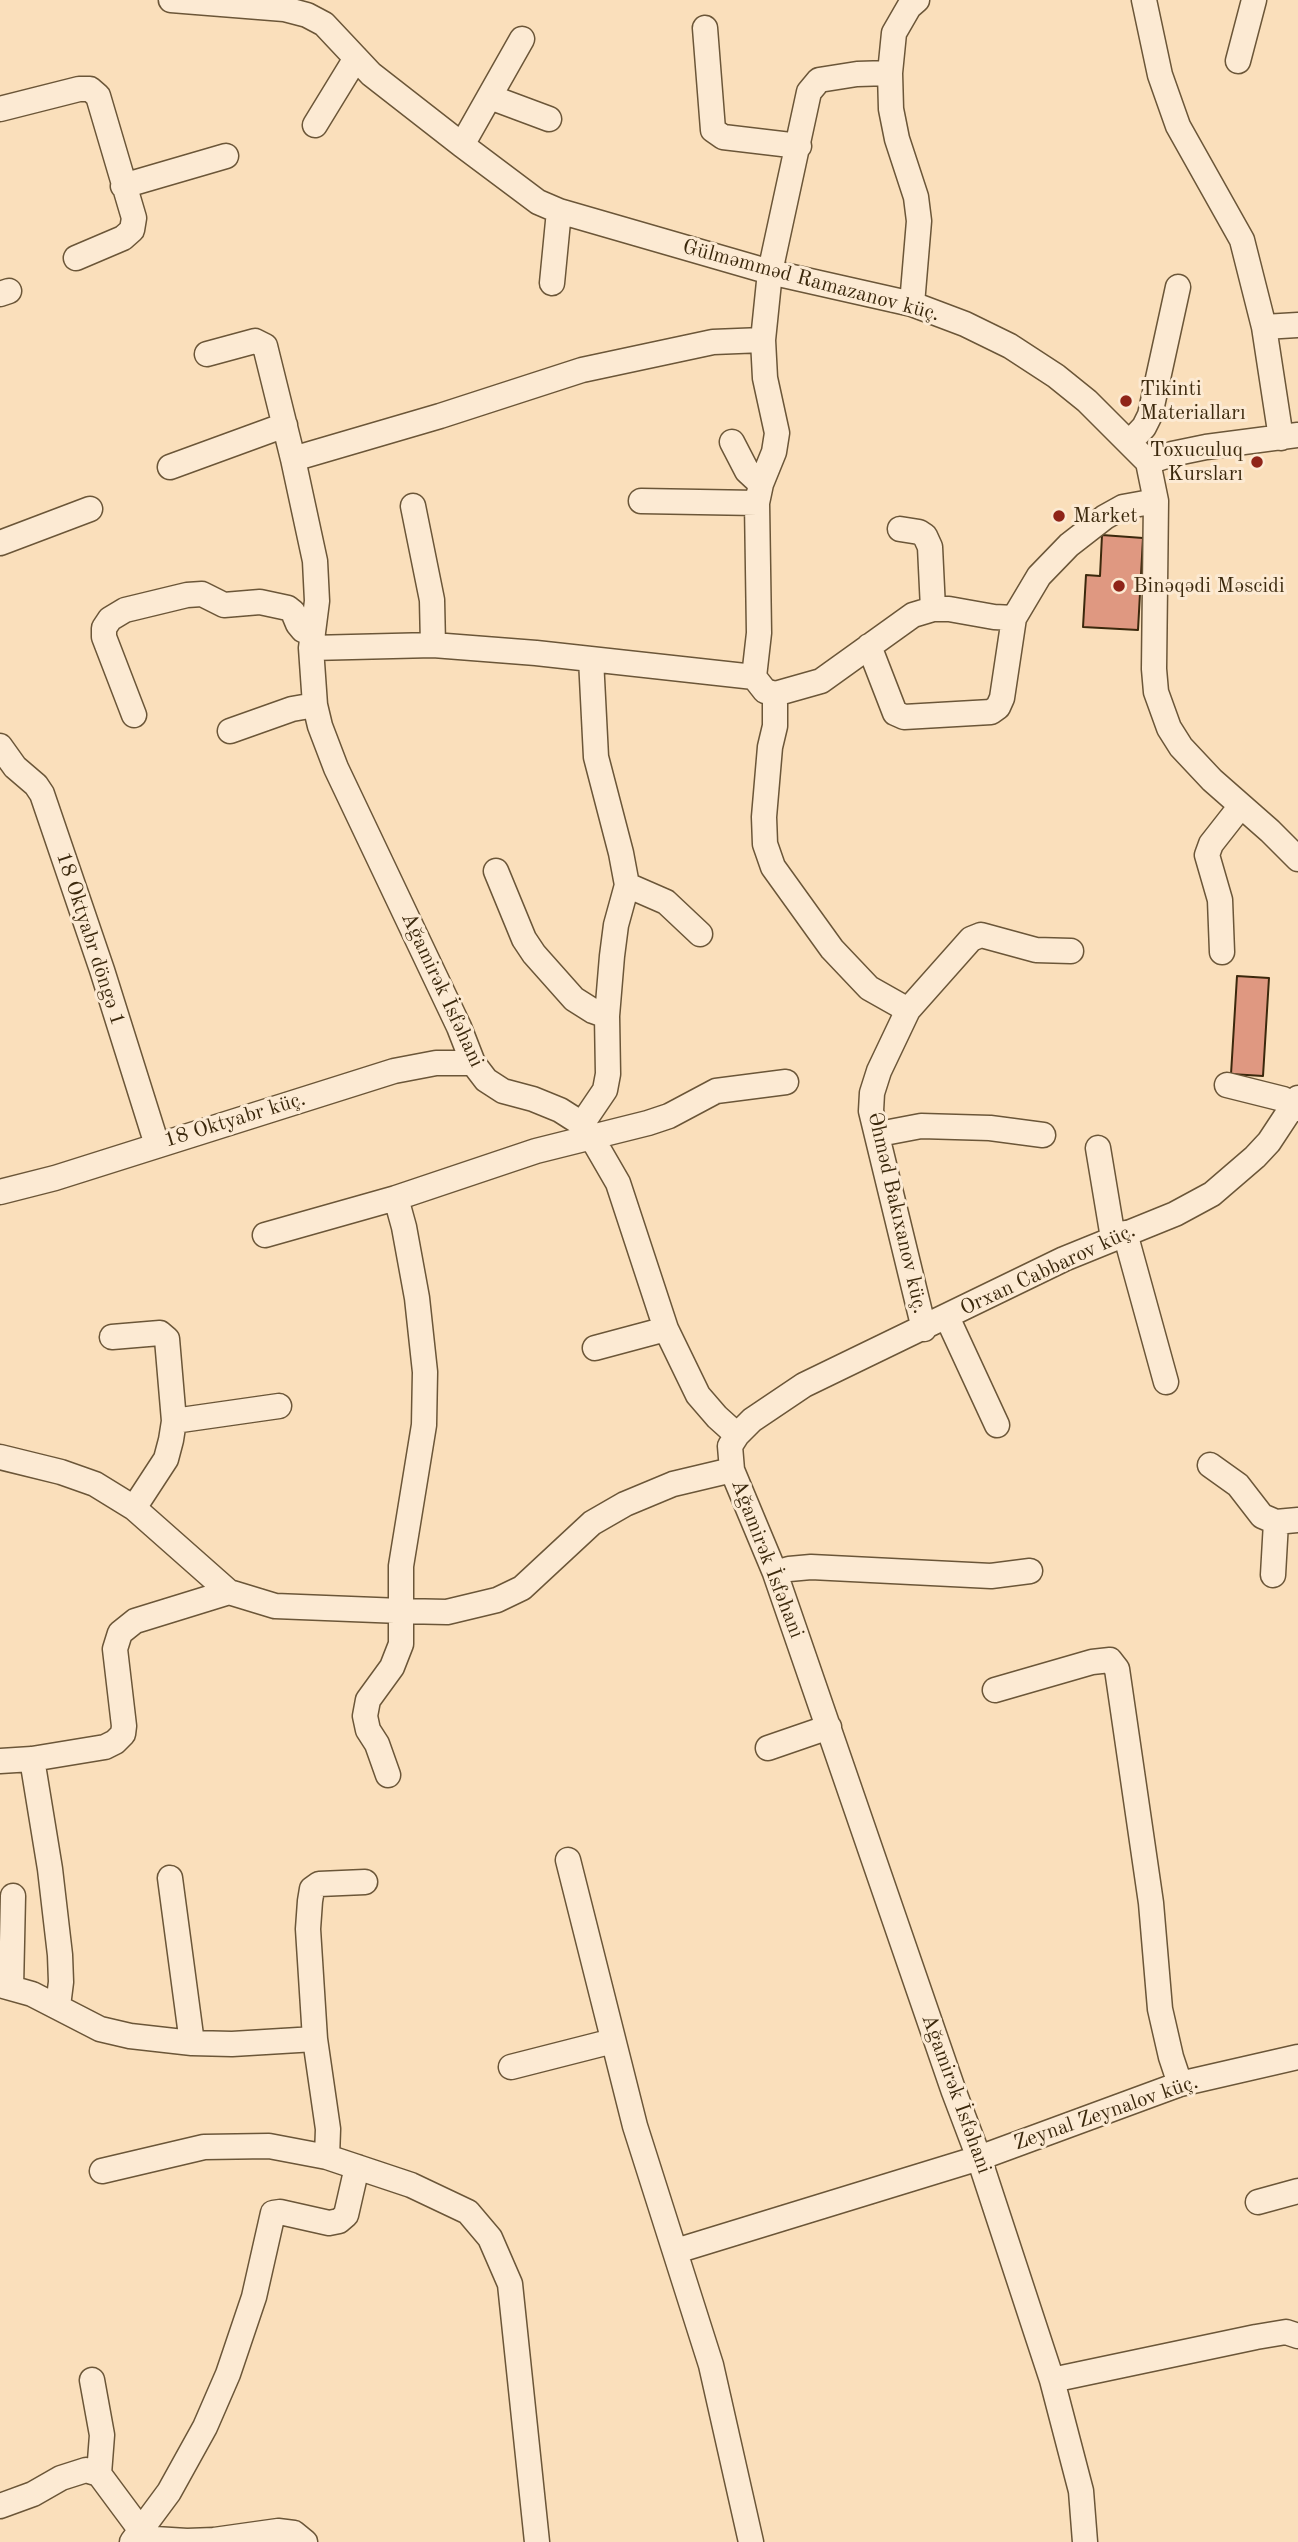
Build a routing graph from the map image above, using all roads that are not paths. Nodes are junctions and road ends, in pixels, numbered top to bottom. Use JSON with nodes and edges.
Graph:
{"nodes":[{"id":1,"x":172,"y":0,"type":"edge"},
{"id":2,"x":917,"y":0,"type":"edge"},
{"id":3,"x":1144,"y":0,"type":"edge"},
{"id":4,"x":1254,"y":0,"type":"edge"},
{"id":5,"x":309,"y":7,"type":"edge"},
{"id":6,"x":705,"y":28,"type":"dead end"},
{"id":7,"x":522,"y":39,"type":"dead end"},
{"id":8,"x":356,"y":58,"type":"junction"},
{"id":9,"x":1238,"y":61,"type":"dead end"},
{"id":10,"x":890,"y":73,"type":"junction"},
{"id":11,"x":490,"y":97,"type":"junction"},
{"id":12,"x":0,"y":109,"type":"edge"},
{"id":13,"x":549,"y":119,"type":"dead end"},
{"id":14,"x":315,"y":125,"type":"dead end"},
{"id":15,"x":462,"y":145,"type":"junction"},
{"id":16,"x":799,"y":146,"type":"junction"},
{"id":17,"x":226,"y":156,"type":"dead end"},
{"id":18,"x":123,"y":186,"type":"junction"},
{"id":19,"x":559,"y":211,"type":"junction"},
{"id":20,"x":76,"y":258,"type":"dead end"},
{"id":21,"x":770,"y":272,"type":"junction"},
{"id":22,"x":551,"y":284,"type":"dead end"},
{"id":23,"x":1178,"y":287,"type":"dead end"},
{"id":24,"x":912,"y":304,"type":"junction"},
{"id":25,"x":1298,"y":325,"type":"edge"},
{"id":26,"x":1264,"y":327,"type":"junction"},
{"id":27,"x":763,"y":340,"type":"junction"},
{"id":28,"x":207,"y":354,"type":"dead end"},
{"id":29,"x":285,"y":425,"type":"junction"},
{"id":30,"x":1289,"y":436,"type":"edge"},
{"id":31,"x":733,"y":442,"type":"dead end"},
{"id":32,"x":1130,"y":442,"type":"junction"},
{"id":33,"x":293,"y":459,"type":"junction"},
{"id":34,"x":1148,"y":462,"type":"junction"},
{"id":35,"x":170,"y":467,"type":"dead end"},
{"id":36,"x":759,"y":494,"type":"junction"},
{"id":37,"x":641,"y":502,"type":"dead end"},
{"id":38,"x":1156,"y":502,"type":"junction"},
{"id":39,"x":413,"y":506,"type":"dead end"},
{"id":40,"x":90,"y":509,"type":"dead end"},
{"id":41,"x":900,"y":529,"type":"dead end"},
{"id":42,"x":0,"y":543,"type":"edge"},
{"id":43,"x":933,"y":609,"type":"junction"},
{"id":44,"x":1014,"y":618,"type":"junction"},
{"id":45,"x":311,"y":641,"type":"junction"},
{"id":46,"x":433,"y":645,"type":"junction"},
{"id":47,"x":869,"y":646,"type":"junction"},
{"id":48,"x":591,"y":659,"type":"junction"},
{"id":49,"x":754,"y":677,"type":"junction"},
{"id":50,"x":775,"y":694,"type":"junction"},
{"id":51,"x":314,"y":705,"type":"junction"},
{"id":52,"x":134,"y":715,"type":"dead end"},
{"id":53,"x":230,"y":731,"type":"dead end"},
{"id":54,"x":3,"y":755,"type":"edge"},
{"id":55,"x":1240,"y":807,"type":"junction"},
{"id":56,"x":1298,"y":859,"type":"edge"},
{"id":57,"x":496,"y":871,"type":"dead end"},
{"id":58,"x":626,"y":885,"type":"junction"},
{"id":59,"x":700,"y":934,"type":"dead end"},
{"id":60,"x":1071,"y":951,"type":"dead end"},
{"id":61,"x":1222,"y":952,"type":"dead end"},
{"id":62,"x":908,"y":1010,"type":"junction"},
{"id":63,"x":607,"y":1016,"type":"junction"},
{"id":64,"x":472,"y":1062,"type":"junction"},
{"id":65,"x":786,"y":1082,"type":"dead end"},
{"id":66,"x":1227,"y":1085,"type":"dead end"},
{"id":67,"x":1297,"y":1104,"type":"edge"},
{"id":68,"x":587,"y":1131,"type":"junction"},
{"id":69,"x":878,"y":1134,"type":"junction"},
{"id":70,"x":1043,"y":1135,"type":"dead end"},
{"id":71,"x":157,"y":1145,"type":"junction"},
{"id":72,"x":1098,"y":1148,"type":"dead end"},
{"id":73,"x":0,"y":1192,"type":"edge"},
{"id":74,"x":396,"y":1198,"type":"junction"},
{"id":75,"x":265,"y":1235,"type":"dead end"},
{"id":76,"x":1119,"y":1235,"type":"junction"},
{"id":77,"x":947,"y":1317,"type":"junction"},
{"id":78,"x":924,"y":1328,"type":"junction"},
{"id":79,"x":666,"y":1329,"type":"junction"},
{"id":80,"x":112,"y":1337,"type":"dead end"},
{"id":81,"x":595,"y":1348,"type":"dead end"},
{"id":82,"x":1166,"y":1382,"type":"dead end"},
{"id":83,"x":279,"y":1406,"type":"dead end"},
{"id":84,"x":174,"y":1421,"type":"junction"},
{"id":85,"x":997,"y":1425,"type":"dead end"},
{"id":86,"x":737,"y":1434,"type":"junction"},
{"id":87,"x":0,"y":1457,"type":"edge"},
{"id":88,"x":1210,"y":1465,"type":"dead end"},
{"id":89,"x":732,"y":1470,"type":"junction"},
{"id":90,"x":134,"y":1508,"type":"junction"},
{"id":91,"x":1287,"y":1521,"type":"edge"},
{"id":92,"x":1030,"y":1571,"type":"dead end"},
{"id":93,"x":775,"y":1573,"type":"junction"},
{"id":94,"x":1273,"y":1575,"type":"dead end"},
{"id":95,"x":229,"y":1592,"type":"junction"},
{"id":96,"x":401,"y":1611,"type":"junction"},
{"id":97,"x":995,"y":1690,"type":"dead end"},
{"id":98,"x":829,"y":1727,"type":"junction"},
{"id":99,"x":768,"y":1748,"type":"dead end"},
{"id":100,"x":32,"y":1759,"type":"junction"},
{"id":101,"x":0,"y":1761,"type":"edge"},
{"id":102,"x":388,"y":1774,"type":"dead end"},
{"id":103,"x":568,"y":1860,"type":"dead end"},
{"id":104,"x":170,"y":1878,"type":"dead end"},
{"id":105,"x":365,"y":1882,"type":"dead end"},
{"id":106,"x":13,"y":1896,"type":"dead end"},
{"id":107,"x":6,"y":1986,"type":"edge"},
{"id":108,"x":58,"y":2006,"type":"junction"},
{"id":109,"x":314,"y":2039,"type":"junction"},
{"id":110,"x":613,"y":2040,"type":"junction"},
{"id":111,"x":192,"y":2043,"type":"junction"},
{"id":112,"x":1298,"y":2057,"type":"edge"},
{"id":113,"x":511,"y":2067,"type":"dead end"},
{"id":114,"x":1180,"y":2084,"type":"junction"},
{"id":115,"x":327,"y":2157,"type":"junction"},
{"id":116,"x":979,"y":2158,"type":"junction"},
{"id":117,"x":357,"y":2167,"type":"junction"},
{"id":118,"x":102,"y":2171,"type":"dead end"},
{"id":119,"x":1298,"y":2190,"type":"edge"},
{"id":120,"x":1258,"y":2202,"type":"dead end"},
{"id":121,"x":676,"y":2251,"type":"junction"},
{"id":122,"x":1298,"y":2336,"type":"edge"},
{"id":123,"x":92,"y":2380,"type":"dead end"},
{"id":124,"x":1052,"y":2380,"type":"junction"},
{"id":125,"x":99,"y":2474,"type":"junction"},
{"id":126,"x":0,"y":2505,"type":"edge"},
{"id":127,"x":137,"y":2537,"type":"edge"},
{"id":128,"x":306,"y":2542,"type":"edge"},
{"id":129,"x":537,"y":2542,"type":"edge"},
{"id":130,"x":751,"y":2542,"type":"edge"},
{"id":131,"x":1085,"y":2542,"type":"edge"}],
"edges":[{"from":1,"to":5,"type":"street","name":"Gülməmməd Ramazanov küç."},
{"from":2,"to":10,"type":"street"},
{"from":3,"to":26,"type":"street"},
{"from":4,"to":9,"type":"street"},
{"from":5,"to":8,"type":"street","name":"Gülməmməd Ramazanov küç."},
{"from":6,"to":16,"type":"street"},
{"from":7,"to":11,"type":"street"},
{"from":8,"to":14,"type":"street"},
{"from":8,"to":15,"type":"street","name":"Gülməmməd Ramazanov küç."},
{"from":10,"to":16,"type":"street"},
{"from":10,"to":24,"type":"street"},
{"from":11,"to":13,"type":"street"},
{"from":11,"to":15,"type":"street"},
{"from":12,"to":18,"type":"street"},
{"from":15,"to":19,"type":"street","name":"Gülməmməd Ramazanov küç."},
{"from":16,"to":21,"type":"street"},
{"from":17,"to":18,"type":"street"},
{"from":18,"to":20,"type":"street"},
{"from":19,"to":21,"type":"street","name":"Gülməmməd Ramazanov küç."},
{"from":19,"to":22,"type":"street"},
{"from":21,"to":24,"type":"street","name":"Gülməmməd Ramazanov küç."},
{"from":21,"to":27,"type":"street"},
{"from":23,"to":32,"type":"street"},
{"from":24,"to":32,"type":"street","name":"Gülməmməd Ramazanov küç."},
{"from":25,"to":26,"type":"street"},
{"from":26,"to":30,"type":"street"},
{"from":27,"to":33,"type":"street"},
{"from":27,"to":36,"type":"street"},
{"from":28,"to":29,"type":"street","name":"Ağamirək İsfəhani"},
{"from":29,"to":33,"type":"street","name":"Ağamirək İsfəhani"},
{"from":29,"to":35,"type":"street"},
{"from":30,"to":34,"type":"street"},
{"from":31,"to":36,"type":"street"},
{"from":32,"to":34,"type":"street","name":"Gülməmməd Ramazanov küç."},
{"from":33,"to":45,"type":"street","name":"Ağamirək İsfəhani"},
{"from":34,"to":38,"type":"street"},
{"from":36,"to":37,"type":"street"},
{"from":36,"to":49,"type":"street"},
{"from":38,"to":44,"type":"street"},
{"from":38,"to":55,"type":"street"},
{"from":39,"to":46,"type":"street"},
{"from":40,"to":42,"type":"street"},
{"from":41,"to":43,"type":"street"},
{"from":43,"to":44,"type":"street"},
{"from":43,"to":47,"type":"street"},
{"from":44,"to":47,"type":"street"},
{"from":45,"to":46,"type":"street"},
{"from":45,"to":51,"type":"street","name":"Ağamirək İsfəhani"},
{"from":45,"to":52,"type":"street"},
{"from":46,"to":48,"type":"street"},
{"from":47,"to":50,"type":"street"},
{"from":48,"to":49,"type":"street"},
{"from":48,"to":58,"type":"street"},
{"from":49,"to":50,"type":"street"},
{"from":50,"to":62,"type":"street"},
{"from":51,"to":53,"type":"street"},
{"from":51,"to":64,"type":"street","name":"Ağamirək İsfəhani"},
{"from":54,"to":71,"type":"street","name":"18 Oktyabr döngə 1"},
{"from":55,"to":56,"type":"street"},
{"from":55,"to":61,"type":"street"},
{"from":57,"to":63,"type":"street"},
{"from":58,"to":59,"type":"street"},
{"from":58,"to":63,"type":"street"},
{"from":60,"to":62,"type":"street","name":"Əhməd Bakıxanov küç."},
{"from":62,"to":69,"type":"street","name":"Əhməd Bakıxanov küç."},
{"from":63,"to":68,"type":"street"},
{"from":64,"to":68,"type":"street","name":"Ağamirək İsfəhani"},
{"from":64,"to":71,"type":"street","name":"18 Oktyabr küç."},
{"from":65,"to":68,"type":"street"},
{"from":66,"to":67,"type":"street"},
{"from":67,"to":76,"type":"street","name":"Orxan Cabbarov küç."},
{"from":68,"to":74,"type":"street"},
{"from":68,"to":79,"type":"street"},
{"from":69,"to":70,"type":"street"},
{"from":69,"to":78,"type":"street","name":"Əhməd Bakıxanov küç."},
{"from":71,"to":73,"type":"street","name":"18 Oktyabr küç."},
{"from":72,"to":76,"type":"street"},
{"from":74,"to":75,"type":"street"},
{"from":74,"to":96,"type":"street"},
{"from":76,"to":77,"type":"street","name":"Orxan Cabbarov küç."},
{"from":76,"to":82,"type":"street"},
{"from":77,"to":78,"type":"street","name":"Orxan Cabbarov küç."},
{"from":77,"to":85,"type":"street"},
{"from":78,"to":86,"type":"street","name":"Orxan Cabbarov küç."},
{"from":79,"to":81,"type":"street"},
{"from":79,"to":86,"type":"street"},
{"from":80,"to":84,"type":"street"},
{"from":83,"to":84,"type":"street"},
{"from":84,"to":90,"type":"street"},
{"from":86,"to":89,"type":"street","name":"Ağamirək İsfəhani"},
{"from":87,"to":90,"type":"street"},
{"from":88,"to":91,"type":"street"},
{"from":89,"to":93,"type":"street","name":"Ağamirək İsfəhani"},
{"from":89,"to":96,"type":"street"},
{"from":90,"to":95,"type":"street"},
{"from":91,"to":94,"type":"street"},
{"from":92,"to":93,"type":"street"},
{"from":93,"to":98,"type":"street","name":"Ağamirək İsfəhani"},
{"from":95,"to":96,"type":"street"},
{"from":95,"to":100,"type":"street"},
{"from":96,"to":102,"type":"street"},
{"from":97,"to":114,"type":"street"},
{"from":98,"to":99,"type":"street"},
{"from":98,"to":116,"type":"street","name":"Ağamirək İsfəhani"},
{"from":100,"to":101,"type":"street"},
{"from":100,"to":108,"type":"street"},
{"from":103,"to":110,"type":"street"},
{"from":104,"to":111,"type":"street"},
{"from":105,"to":109,"type":"street"},
{"from":106,"to":107,"type":"street"},
{"from":107,"to":108,"type":"street"},
{"from":108,"to":111,"type":"street"},
{"from":109,"to":111,"type":"street"},
{"from":109,"to":115,"type":"street"},
{"from":110,"to":113,"type":"street"},
{"from":110,"to":121,"type":"street"},
{"from":112,"to":114,"type":"street","name":"Zeynal Zeynalov küç."},
{"from":114,"to":116,"type":"street","name":"Zeynal Zeynalov küç."},
{"from":115,"to":117,"type":"street"},
{"from":115,"to":118,"type":"street"},
{"from":116,"to":121,"type":"street","name":"Zeynal Zeynalov küç."},
{"from":116,"to":124,"type":"street","name":"Ağamirək İsfəhani"},
{"from":117,"to":127,"type":"street"},
{"from":117,"to":129,"type":"street"},
{"from":119,"to":120,"type":"street"},
{"from":121,"to":130,"type":"street"},
{"from":122,"to":124,"type":"street"},
{"from":123,"to":125,"type":"street"},
{"from":124,"to":131,"type":"street","name":"Ağamirək İsfəhani"},
{"from":125,"to":126,"type":"street"},
{"from":125,"to":127,"type":"street"},
{"from":127,"to":128,"type":"street"}]}
